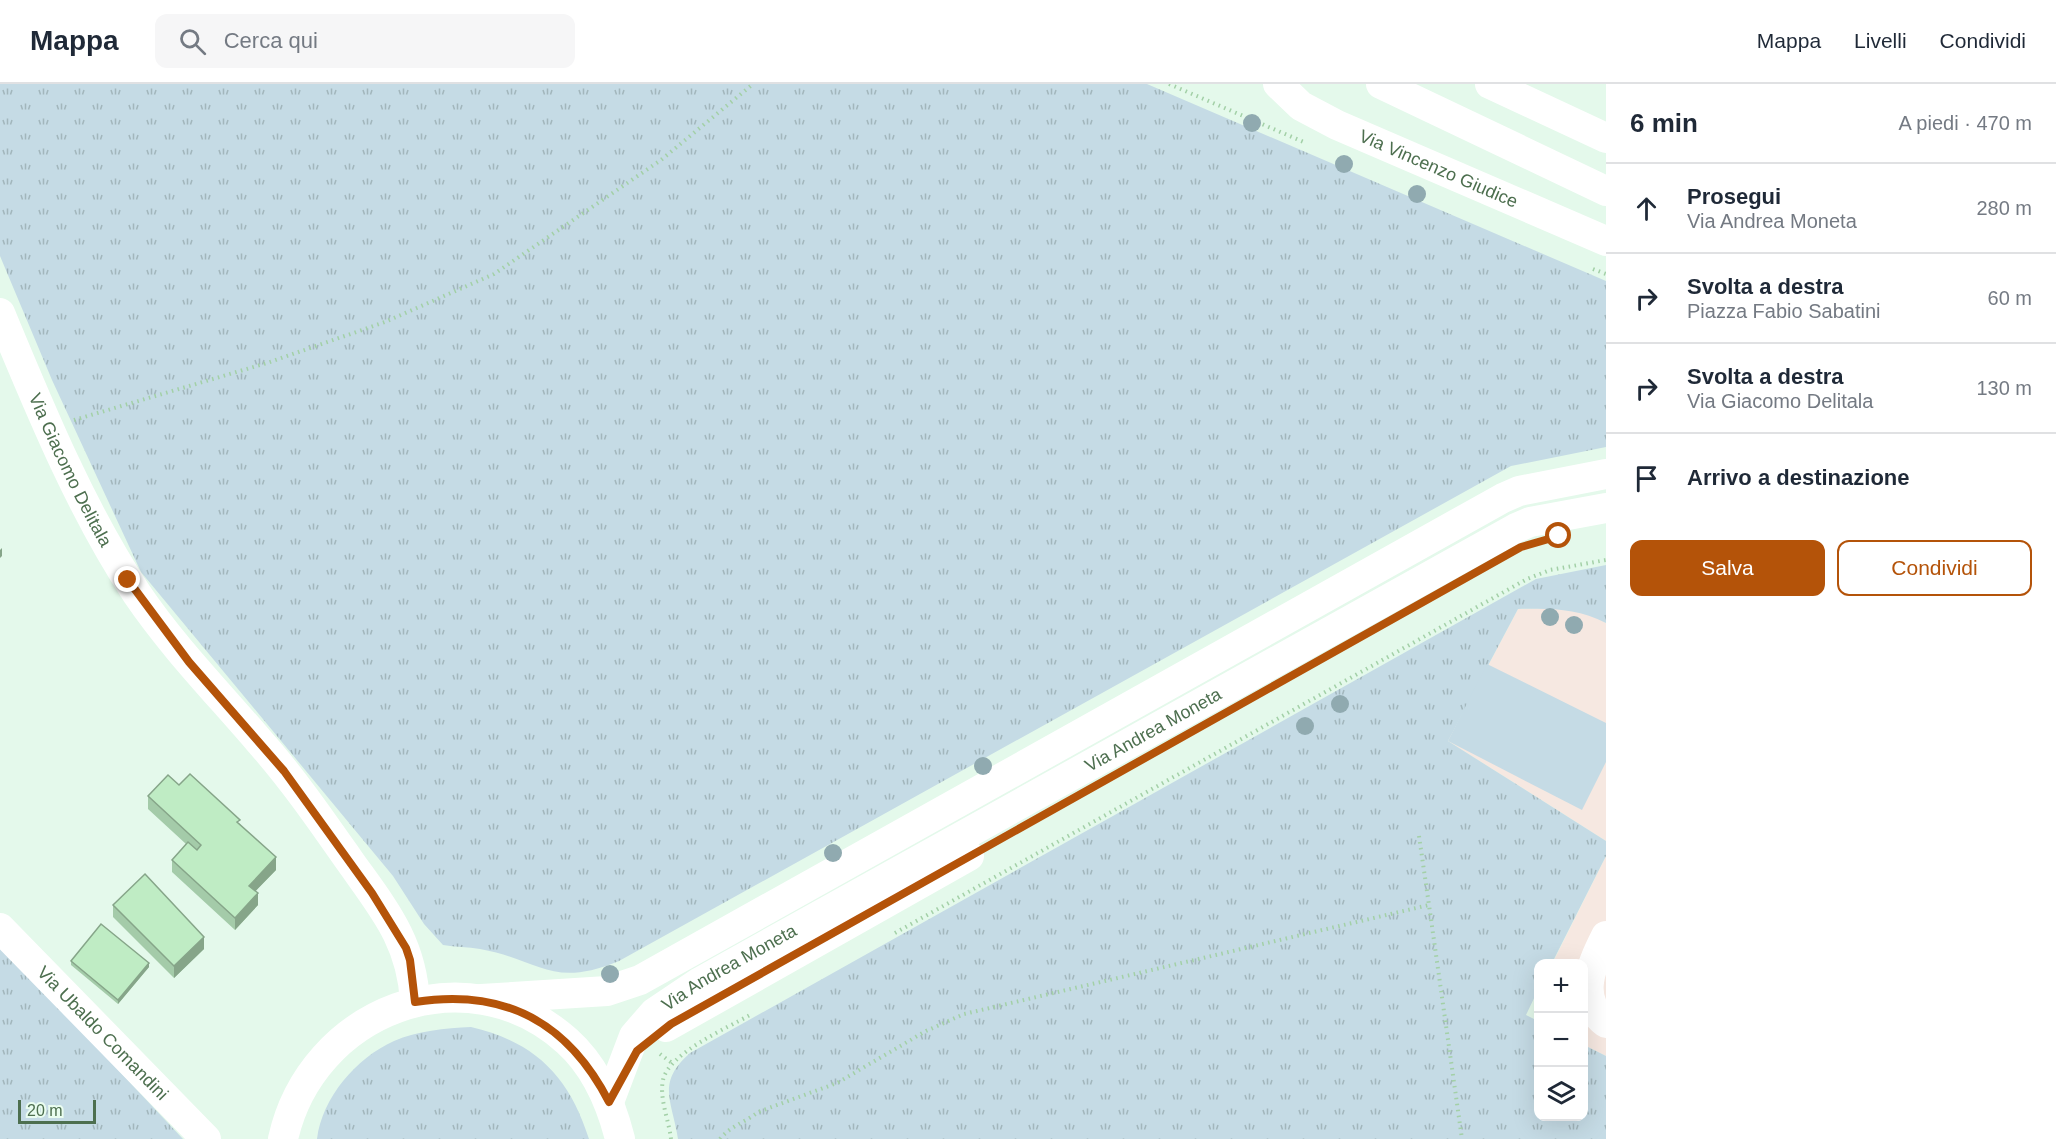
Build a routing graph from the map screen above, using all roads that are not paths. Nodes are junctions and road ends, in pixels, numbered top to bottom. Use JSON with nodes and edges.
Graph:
{"nodes":[{"id":1,"x":1278,"y":84,"type":"edge"},
{"id":2,"x":1381,"y":84,"type":"edge"},
{"id":3,"x":1490,"y":84,"type":"edge"},
{"id":4,"x":1606,"y":138,"type":"edge"},
{"id":5,"x":1606,"y":191,"type":"edge"},
{"id":6,"x":1606,"y":241,"type":"edge"},
{"id":7,"x":0,"y":313,"type":"edge"},
{"id":8,"x":1606,"y":474,"type":"edge"},
{"id":9,"x":1606,"y":489,"type":"edge"},
{"id":10,"x":1606,"y":508,"type":"edge"},
{"id":11,"x":1606,"y":527,"type":"edge"},
{"id":12,"x":1392,"y":588,"type":"junction"},
{"id":13,"x":1335,"y":619,"type":"junction"},
{"id":14,"x":0,"y":928,"type":"edge"},
{"id":15,"x":1606,"y":936,"type":"edge"},
{"id":16,"x":481,"y":999,"type":"junction"},
{"id":17,"x":415,"y":1002,"type":"junction"},
{"id":18,"x":523,"y":1012,"type":"junction"},
{"id":19,"x":1606,"y":1023,"type":"edge"},
{"id":20,"x":609,"y":1102,"type":"junction"},
{"id":21,"x":206,"y":1139,"type":"edge"},
{"id":22,"x":283,"y":1139,"type":"edge"},
{"id":23,"x":620,"y":1139,"type":"edge"}],
"edges":[{"from":1,"to":6,"type":"street","name":"Via Vincenzo Giudice"},
{"from":2,"to":5,"type":"street"},
{"from":3,"to":4,"type":"street"},
{"from":7,"to":17,"type":"street","name":"Via Giacomo Delitala"},
{"from":8,"to":12,"type":"street","name":"Via Andrea Moneta"},
{"from":9,"to":12,"type":"street","name":"Via Andrea Moneta"},
{"from":10,"to":12,"type":"street","name":"Via Andrea Moneta"},
{"from":11,"to":12,"type":"street","name":"Via Andrea Moneta"},
{"from":12,"to":13,"type":"street","name":"Via Andrea Moneta"},
{"from":12,"to":13,"type":"street","name":"Via Andrea Moneta"},
{"from":13,"to":16,"type":"street","name":"Via Andrea Moneta"},
{"from":13,"to":18,"type":"street","name":"Via Andrea Moneta"},
{"from":13,"to":20,"type":"street","name":"Via Andrea Moneta"},
{"from":14,"to":21,"type":"street","name":"Via Ubaldo Comandini"},
{"from":15,"to":19,"type":"street"},
{"from":16,"to":17,"type":"street"},
{"from":16,"to":18,"type":"street"},
{"from":17,"to":22,"type":"street"},
{"from":18,"to":20,"type":"street"},
{"from":20,"to":23,"type":"street"}]}
